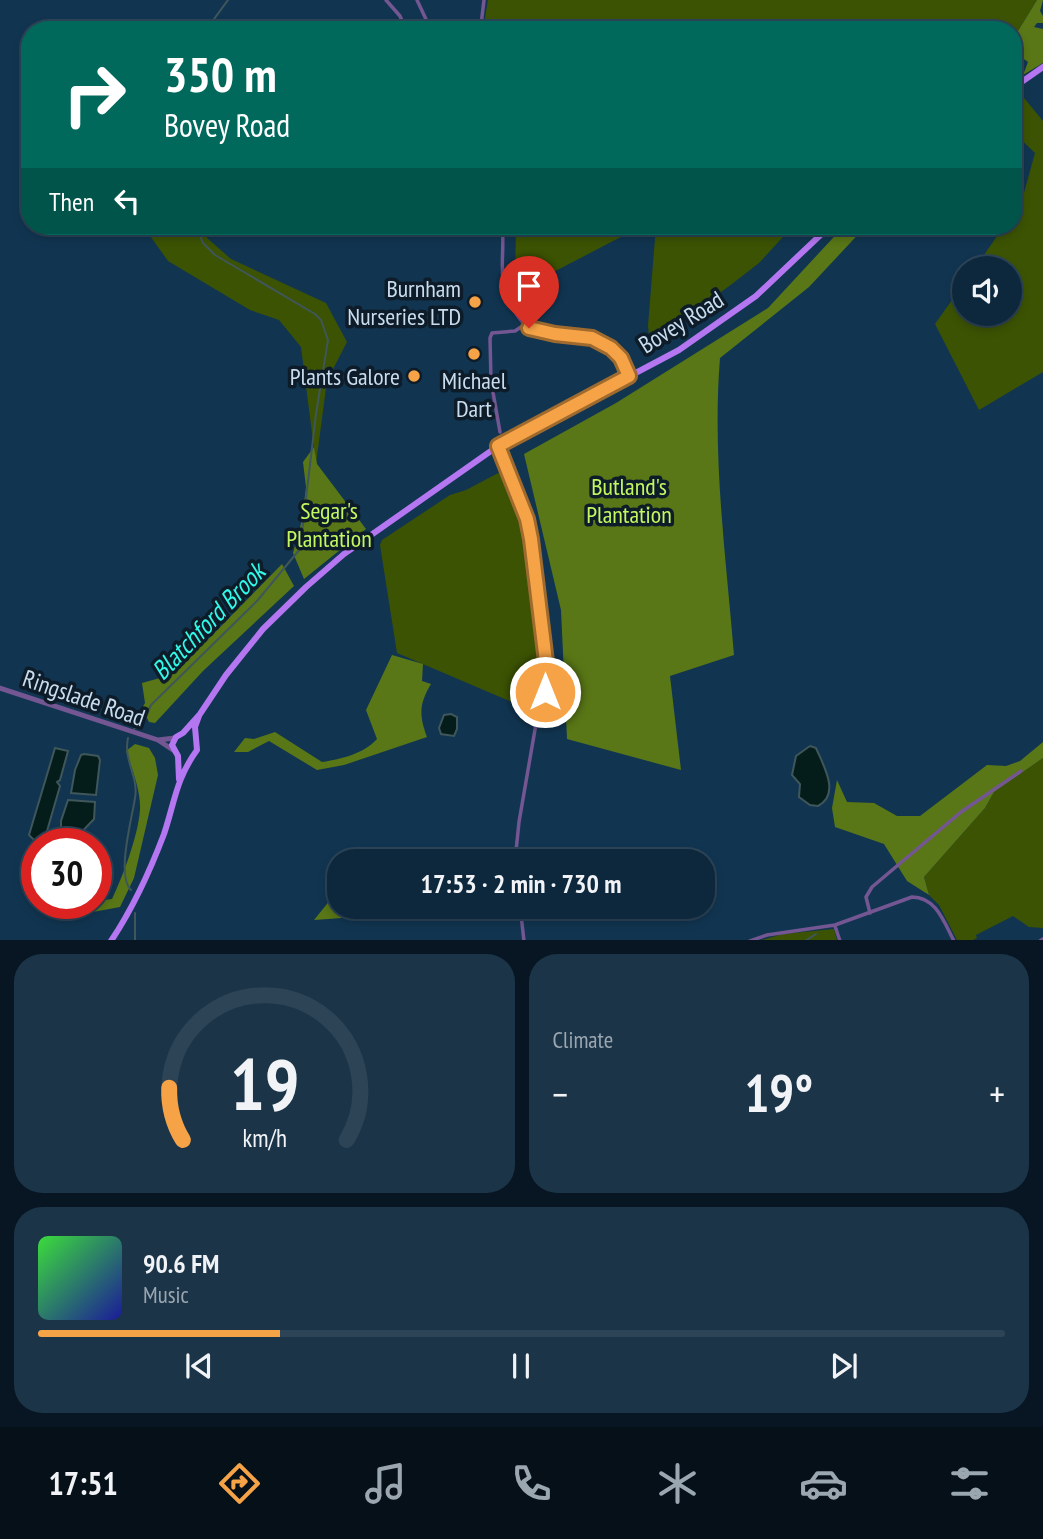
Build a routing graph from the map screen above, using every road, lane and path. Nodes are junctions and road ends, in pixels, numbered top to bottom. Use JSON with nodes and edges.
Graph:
{"nodes":[{"id":1,"x":386,"y":0,"type":"edge"},
{"id":2,"x":417,"y":0,"type":"edge"},
{"id":3,"x":484,"y":0,"type":"edge"},
{"id":4,"x":402,"y":21,"type":"edge"},
{"id":5,"x":427,"y":21,"type":"edge"},
{"id":6,"x":481,"y":21,"type":"edge"},
{"id":7,"x":1043,"y":67,"type":"edge"},
{"id":8,"x":1022,"y":82,"type":"edge"},
{"id":9,"x":502,"y":235,"type":"edge"},
{"id":10,"x":820,"y":235,"type":"edge"},
{"id":11,"x":524,"y":324,"type":"junction"},
{"id":12,"x":629,"y":376,"type":"junction"},
{"id":13,"x":500,"y":432,"type":"dead end"},
{"id":14,"x":498,"y":446,"type":"junction"},
{"id":15,"x":0,"y":688,"type":"edge"},
{"id":16,"x":200,"y":714,"type":"junction"},
{"id":17,"x":183,"y":733,"type":"junction"},
{"id":18,"x":195,"y":737,"type":"junction"},
{"id":19,"x":175,"y":738,"type":"junction"},
{"id":20,"x":158,"y":740,"type":"junction"},
{"id":21,"x":176,"y":753,"type":"junction"},
{"id":22,"x":191,"y":757,"type":"junction"},
{"id":23,"x":1021,"y":771,"type":"dead end"},
{"id":24,"x":180,"y":779,"type":"junction"},
{"id":25,"x":516,"y":849,"type":"edge"},
{"id":26,"x":870,"y":914,"type":"junction"},
{"id":27,"x":522,"y":919,"type":"edge"},
{"id":28,"x":835,"y":925,"type":"junction"},
{"id":29,"x":111,"y":940,"type":"edge"},
{"id":30,"x":524,"y":940,"type":"edge"},
{"id":31,"x":750,"y":940,"type":"edge"},
{"id":32,"x":840,"y":940,"type":"edge"},
{"id":33,"x":954,"y":940,"type":"edge"}],
"edges":[{"from":1,"to":4,"type":"street"},
{"from":2,"to":5,"type":"street"},
{"from":3,"to":6,"type":"street"},
{"from":7,"to":8,"type":"main road"},
{"from":9,"to":11,"type":"street"},
{"from":10,"to":12,"type":"main road","name":"Bovey Road"},
{"from":11,"to":12,"type":"street"},
{"from":11,"to":13,"type":"street"},
{"from":12,"to":14,"type":"main road","name":"Bovey Road"},
{"from":14,"to":16,"type":"main road","name":"Bovey Road"},
{"from":14,"to":25,"type":"street"},
{"from":15,"to":20,"type":"street","name":"Ringslade Road"},
{"from":16,"to":17,"type":"main road"},
{"from":16,"to":18,"type":"main road"},
{"from":17,"to":18,"type":"main road"},
{"from":17,"to":19,"type":"main road"},
{"from":18,"to":22,"type":"main road"},
{"from":19,"to":20,"type":"street","name":"Ringslade Road"},
{"from":19,"to":21,"type":"main road"},
{"from":20,"to":21,"type":"street","name":"Ringslade Road"},
{"from":21,"to":22,"type":"main road"},
{"from":21,"to":24,"type":"main road"},
{"from":22,"to":24,"type":"main road"},
{"from":23,"to":26,"type":"street"},
{"from":24,"to":29,"type":"main road"},
{"from":26,"to":28,"type":"street"},
{"from":26,"to":33,"type":"street"},
{"from":27,"to":30,"type":"street"},
{"from":28,"to":31,"type":"street"},
{"from":28,"to":32,"type":"street"}]}
